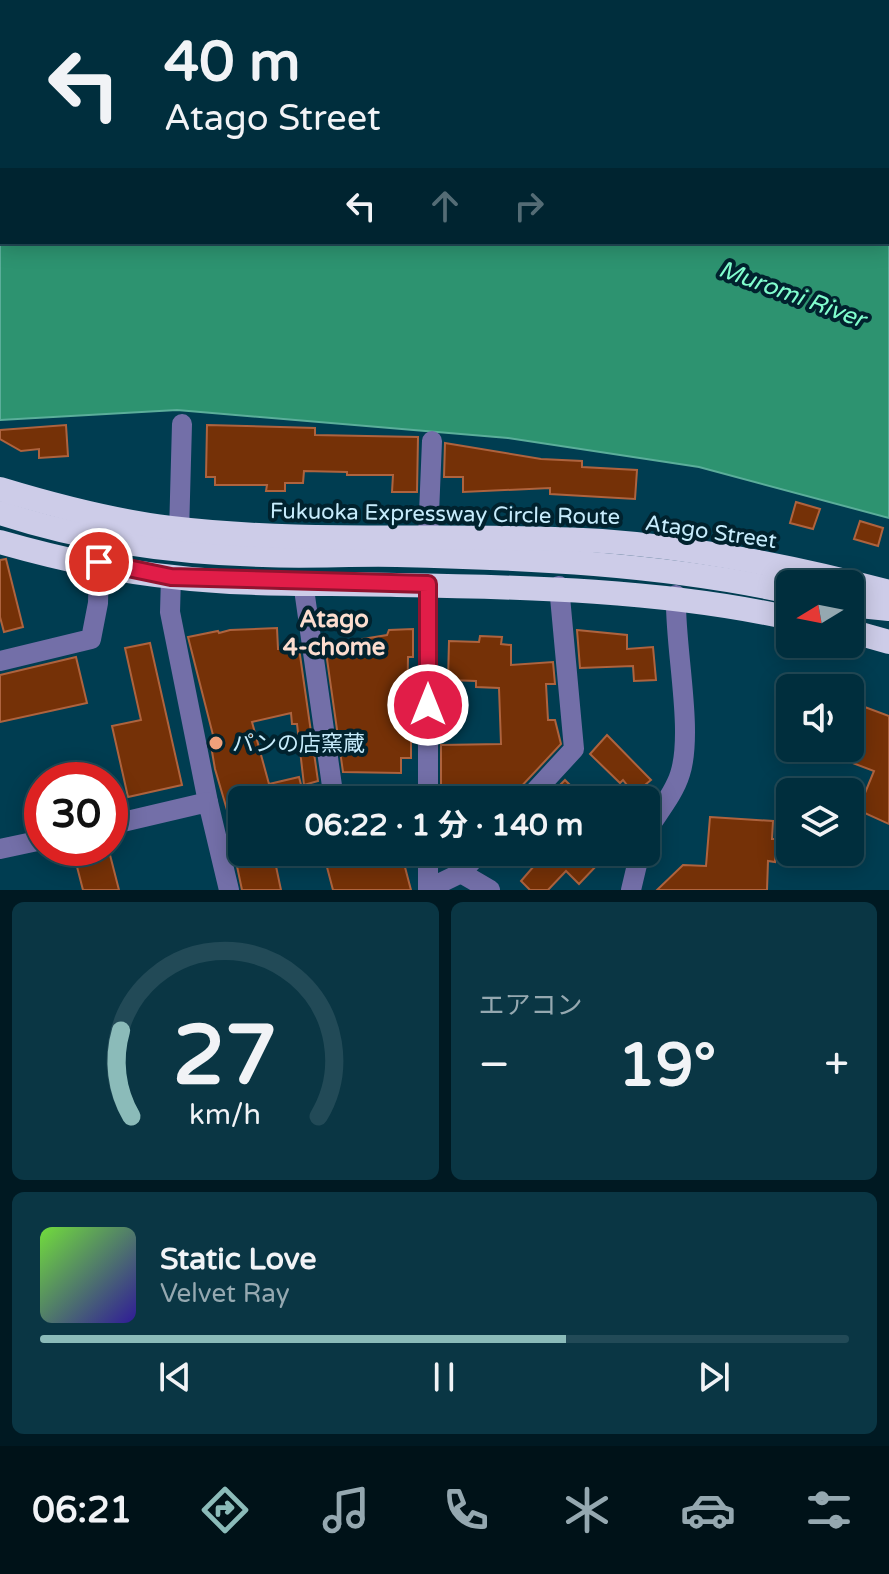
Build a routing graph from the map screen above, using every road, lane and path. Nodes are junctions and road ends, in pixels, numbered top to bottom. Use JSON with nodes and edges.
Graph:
{"nodes":[{"id":1,"x":182,"y":424,"type":"dead end"},
{"id":2,"x":432,"y":441,"type":"dead end"},
{"id":3,"x":0,"y":489,"type":"edge"},
{"id":4,"x":0,"y":496,"type":"edge"},
{"id":5,"x":0,"y":513,"type":"edge"},
{"id":6,"x":179,"y":533,"type":"junction"},
{"id":7,"x":0,"y":536,"type":"edge"},
{"id":8,"x":428,"y":538,"type":"junction"},
{"id":9,"x":0,"y":542,"type":"edge"},
{"id":10,"x":99,"y":562,"type":"junction"},
{"id":11,"x":171,"y":577,"type":"junction"},
{"id":12,"x":303,"y":582,"type":"junction"},
{"id":13,"x":428,"y":584,"type":"junction"},
{"id":14,"x":559,"y":586,"type":"junction"},
{"id":15,"x":776,"y":589,"type":"edge"},
{"id":16,"x":889,"y":592,"type":"edge"},
{"id":17,"x":676,"y":595,"type":"junction"},
{"id":18,"x":864,"y":606,"type":"edge"},
{"id":19,"x":889,"y":609,"type":"edge"},
{"id":20,"x":776,"y":615,"type":"edge"},
{"id":21,"x":776,"y":615,"type":"edge"},
{"id":22,"x":864,"y":635,"type":"edge"},
{"id":23,"x":889,"y":642,"type":"edge"},
{"id":24,"x":0,"y":661,"type":"edge"},
{"id":25,"x":332,"y":786,"type":"edge"},
{"id":26,"x":428,"y":786,"type":"edge"},
{"id":27,"x":540,"y":786,"type":"edge"},
{"id":28,"x":208,"y":802,"type":"junction"},
{"id":29,"x":660,"y":808,"type":"edge"},
{"id":30,"x":128,"y":821,"type":"edge"},
{"id":31,"x":24,"y":844,"type":"edge"},
{"id":32,"x":0,"y":849,"type":"edge"},
{"id":33,"x":428,"y":866,"type":"edge"},
{"id":34,"x":467,"y":866,"type":"edge"},
{"id":35,"x":637,"y":866,"type":"edge"},
{"id":36,"x":461,"y":873,"type":"junction"},
{"id":37,"x":229,"y":890,"type":"edge"},
{"id":38,"x":428,"y":890,"type":"edge"},
{"id":39,"x":490,"y":890,"type":"edge"},
{"id":40,"x":631,"y":890,"type":"edge"}],
"edges":[{"from":1,"to":6,"type":"street"},
{"from":2,"to":8,"type":"street"},
{"from":3,"to":16,"type":"highway","name":"Fukuoka Expressway Circle Route","bridge":true},
{"from":4,"to":6,"type":"street","name":"Atago Street"},
{"from":5,"to":15,"type":"highway"},
{"from":6,"to":8,"type":"street","name":"Atago Street"},
{"from":7,"to":10,"type":"street"},
{"from":8,"to":16,"type":"street","name":"Atago Street"},
{"from":9,"to":20,"type":"highway","bridge":true},
{"from":10,"to":11,"type":"street"},
{"from":10,"to":24,"type":"street"},
{"from":11,"to":12,"type":"street"},
{"from":11,"to":28,"type":"street"},
{"from":12,"to":13,"type":"street"},
{"from":12,"to":25,"type":"street"},
{"from":13,"to":14,"type":"street"},
{"from":13,"to":26,"type":"street"},
{"from":14,"to":17,"type":"street"},
{"from":14,"to":27,"type":"street"},
{"from":17,"to":21,"type":"street"},
{"from":17,"to":29,"type":"street"},
{"from":18,"to":19,"type":"highway"},
{"from":22,"to":23,"type":"highway","bridge":true},
{"from":28,"to":30,"type":"street"},
{"from":28,"to":37,"type":"street"},
{"from":31,"to":32,"type":"street"},
{"from":33,"to":38,"type":"street"},
{"from":34,"to":36,"type":"street"},
{"from":35,"to":40,"type":"street"},
{"from":36,"to":38,"type":"street"},
{"from":36,"to":39,"type":"street"}]}
